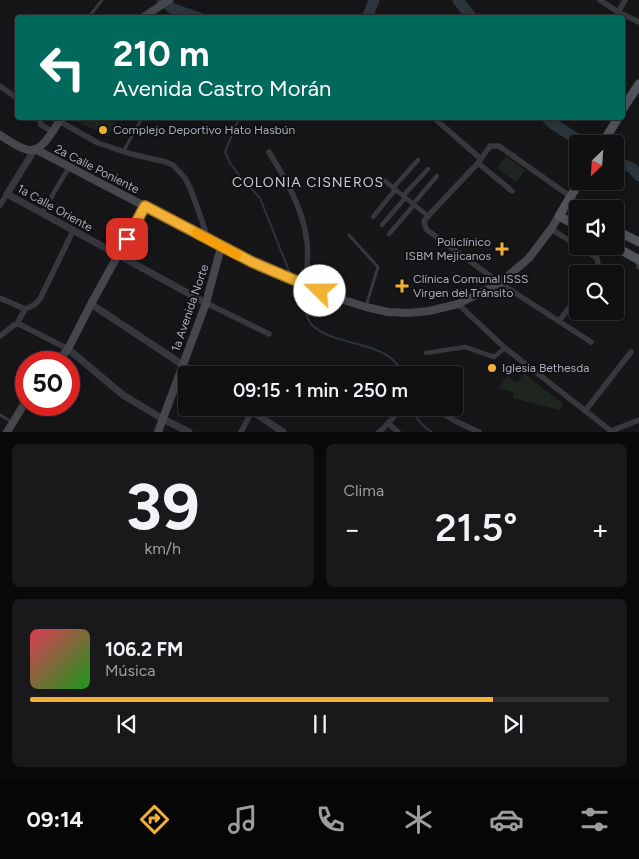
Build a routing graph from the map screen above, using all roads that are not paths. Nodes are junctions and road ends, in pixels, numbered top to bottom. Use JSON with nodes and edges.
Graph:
{"nodes":[{"id":1,"x":102,"y":0,"type":"edge"},
{"id":2,"x":169,"y":0,"type":"edge"},
{"id":3,"x":600,"y":0,"type":"edge"},
{"id":4,"x":625,"y":0,"type":"edge"},
{"id":5,"x":90,"y":15,"type":"edge"},
{"id":6,"x":146,"y":15,"type":"edge"},
{"id":7,"x":616,"y":15,"type":"edge"},
{"id":8,"x":625,"y":18,"type":"edge"},
{"id":9,"x":639,"y":22,"type":"edge"},
{"id":10,"x":639,"y":84,"type":"edge"},
{"id":11,"x":0,"y":86,"type":"edge"},
{"id":12,"x":15,"y":95,"type":"edge"},
{"id":13,"x":625,"y":105,"type":"edge"},
{"id":14,"x":41,"y":120,"type":"edge"},
{"id":15,"x":59,"y":120,"type":"edge"},
{"id":16,"x":62,"y":120,"type":"edge"},
{"id":17,"x":141,"y":120,"type":"edge"},
{"id":18,"x":436,"y":120,"type":"edge"},
{"id":19,"x":617,"y":120,"type":"edge"},
{"id":20,"x":52,"y":131,"type":"junction"},
{"id":21,"x":0,"y":135,"type":"edge"},
{"id":22,"x":607,"y":135,"type":"edge"},
{"id":23,"x":35,"y":150,"type":"junction"},
{"id":24,"x":123,"y":152,"type":"junction"},
{"id":25,"x":269,"y":152,"type":"dead end"},
{"id":26,"x":418,"y":160,"type":"dead end"},
{"id":27,"x":479,"y":161,"type":"junction"},
{"id":28,"x":69,"y":167,"type":"junction"},
{"id":29,"x":428,"y":168,"type":"dead end"},
{"id":30,"x":437,"y":176,"type":"dead end"},
{"id":31,"x":385,"y":182,"type":"dead end"},
{"id":32,"x":394,"y":189,"type":"junction"},
{"id":33,"x":575,"y":190,"type":"edge"},
{"id":34,"x":512,"y":191,"type":"dead end"},
{"id":35,"x":7,"y":194,"type":"junction"},
{"id":36,"x":404,"y":197,"type":"junction"},
{"id":37,"x":570,"y":200,"type":"joint"},
{"id":38,"x":569,"y":201,"type":"edge"},
{"id":39,"x":0,"y":205,"type":"edge"},
{"id":40,"x":413,"y":205,"type":"junction"},
{"id":41,"x":145,"y":206,"type":"junction"},
{"id":42,"x":42,"y":214,"type":"junction"},
{"id":43,"x":428,"y":216,"type":"junction"},
{"id":44,"x":559,"y":216,"type":"junction"},
{"id":45,"x":372,"y":217,"type":"dead end"},
{"id":46,"x":569,"y":221,"type":"edge"},
{"id":47,"x":382,"y":225,"type":"dead end"},
{"id":48,"x":552,"y":229,"type":"junction"},
{"id":49,"x":74,"y":231,"type":"junction"},
{"id":50,"x":389,"y":234,"type":"dead end"},
{"id":51,"x":624,"y":234,"type":"edge"},
{"id":52,"x":349,"y":235,"type":"dead end"},
{"id":53,"x":209,"y":240,"type":"junction"},
{"id":54,"x":569,"y":240,"type":"edge"},
{"id":55,"x":639,"y":242,"type":"edge"},
{"id":56,"x":221,"y":247,"type":"junction"},
{"id":57,"x":624,"y":252,"type":"edge"},
{"id":58,"x":118,"y":255,"type":"junction"},
{"id":59,"x":593,"y":255,"type":"edge"},
{"id":60,"x":639,"y":260,"type":"edge"},
{"id":61,"x":598,"y":265,"type":"edge"},
{"id":62,"x":500,"y":283,"type":"junction"},
{"id":63,"x":306,"y":285,"type":"junction"},
{"id":64,"x":0,"y":298,"type":"edge"},
{"id":65,"x":206,"y":303,"type":"junction"},
{"id":66,"x":91,"y":304,"type":"junction"},
{"id":67,"x":458,"y":304,"type":"junction"},
{"id":68,"x":366,"y":307,"type":"junction"},
{"id":69,"x":569,"y":308,"type":"edge"},
{"id":70,"x":25,"y":309,"type":"junction"},
{"id":71,"x":559,"y":321,"type":"junction"},
{"id":72,"x":17,"y":324,"type":"junction"},
{"id":73,"x":269,"y":334,"type":"dead end"},
{"id":74,"x":0,"y":335,"type":"edge"},
{"id":75,"x":591,"y":342,"type":"dead end"},
{"id":76,"x":505,"y":348,"type":"junction"},
{"id":77,"x":68,"y":349,"type":"junction"},
{"id":78,"x":632,"y":352,"type":"dead end"},
{"id":79,"x":426,"y":354,"type":"dead end"},
{"id":80,"x":182,"y":364,"type":"junction"},
{"id":81,"x":185,"y":366,"type":"edge"},
{"id":82,"x":586,"y":411,"type":"junction"},
{"id":83,"x":0,"y":415,"type":"edge"},
{"id":84,"x":16,"y":416,"type":"edge"},
{"id":85,"x":247,"y":416,"type":"edge"},
{"id":86,"x":260,"y":416,"type":"edge"},
{"id":87,"x":394,"y":416,"type":"edge"},
{"id":88,"x":447,"y":416,"type":"edge"},
{"id":89,"x":163,"y":419,"type":"junction"},
{"id":90,"x":639,"y":420,"type":"edge"},
{"id":91,"x":12,"y":423,"type":"junction"},
{"id":92,"x":389,"y":424,"type":"junction"},
{"id":93,"x":8,"y":431,"type":"edge"},
{"id":94,"x":611,"y":431,"type":"edge"},
{"id":95,"x":158,"y":432,"type":"edge"},
{"id":96,"x":189,"y":432,"type":"edge"},
{"id":97,"x":241,"y":432,"type":"edge"},
{"id":98,"x":283,"y":432,"type":"edge"},
{"id":99,"x":379,"y":432,"type":"edge"},
{"id":100,"x":398,"y":432,"type":"edge"},
{"id":101,"x":479,"y":432,"type":"edge"}],
"edges":[{"from":1,"to":5,"type":"lane"},
{"from":2,"to":6,"type":"main road"},
{"from":3,"to":7,"type":"street"},
{"from":4,"to":7,"type":"street"},
{"from":8,"to":9,"type":"street"},
{"from":10,"to":13,"type":"main road"},
{"from":11,"to":12,"type":"street"},
{"from":14,"to":20,"type":"street"},
{"from":15,"to":20,"type":"main road"},
{"from":16,"to":24,"type":"street"},
{"from":17,"to":24,"type":"lane"},
{"from":18,"to":27,"type":"street"},
{"from":19,"to":22,"type":"main road"},
{"from":20,"to":23,"type":"main road"},
{"from":21,"to":23,"type":"main road","name":"2a Calle Poniente"},
{"from":23,"to":28,"type":"main road","name":"2a Calle Poniente"},
{"from":23,"to":35,"type":"street"},
{"from":24,"to":53,"type":"street"},
{"from":25,"to":63,"type":"street"},
{"from":26,"to":32,"type":"street"},
{"from":27,"to":34,"type":"street"},
{"from":27,"to":37,"type":"street"},
{"from":27,"to":43,"type":"street"},
{"from":28,"to":41,"type":"main road","name":"2a Calle Poniente"},
{"from":28,"to":42,"type":"street"},
{"from":29,"to":36,"type":"street"},
{"from":30,"to":40,"type":"street"},
{"from":31,"to":32,"type":"street"},
{"from":32,"to":36,"type":"street"},
{"from":32,"to":45,"type":"street"},
{"from":33,"to":37,"type":"main road"},
{"from":35,"to":39,"type":"street"},
{"from":35,"to":42,"type":"street","name":"1a Calle Oriente"},
{"from":36,"to":40,"type":"street"},
{"from":36,"to":47,"type":"street"},
{"from":38,"to":44,"type":"main road"},
{"from":40,"to":43,"type":"street"},
{"from":40,"to":50,"type":"street"},
{"from":41,"to":53,"type":"main road","name":"2a Calle Poniente"},
{"from":41,"to":58,"type":"main road"},
{"from":42,"to":49,"type":"street","name":"1a Calle Oriente"},
{"from":43,"to":62,"type":"street"},
{"from":44,"to":46,"type":"main road"},
{"from":44,"to":48,"type":"main road","name":"2a Calle Poniente"},
{"from":48,"to":54,"type":"street"},
{"from":48,"to":62,"type":"main road","name":"2a Calle Poniente"},
{"from":49,"to":58,"type":"street","name":"1a Calle Oriente"},
{"from":49,"to":70,"type":"street"},
{"from":51,"to":55,"type":"main road"},
{"from":52,"to":68,"type":"lane"},
{"from":53,"to":56,"type":"main road","name":"2a Calle Poniente"},
{"from":56,"to":63,"type":"main road","name":"2a Calle Poniente"},
{"from":56,"to":65,"type":"main road","name":"1a Avenida Norte"},
{"from":57,"to":60,"type":"main road"},
{"from":58,"to":65,"type":"street","name":"1a Calle Oriente"},
{"from":58,"to":66,"type":"main road"},
{"from":59,"to":61,"type":"street"},
{"from":62,"to":67,"type":"main road","name":"2a Calle Poniente"},
{"from":62,"to":71,"type":"street"},
{"from":63,"to":68,"type":"main road","name":"2a Calle Poniente"},
{"from":64,"to":70,"type":"street"},
{"from":65,"to":73,"type":"street"},
{"from":65,"to":80,"type":"main road","name":"1a Avenida Norte"},
{"from":66,"to":77,"type":"main road"},
{"from":66,"to":80,"type":"street"},
{"from":67,"to":68,"type":"main road","name":"2a Calle Poniente"},
{"from":67,"to":76,"type":"street"},
{"from":69,"to":71,"type":"street"},
{"from":70,"to":72,"type":"street"},
{"from":71,"to":75,"type":"street"},
{"from":72,"to":74,"type":"street"},
{"from":72,"to":77,"type":"street"},
{"from":76,"to":79,"type":"street"},
{"from":76,"to":82,"type":"street"},
{"from":77,"to":89,"type":"street"},
{"from":78,"to":82,"type":"street"},
{"from":80,"to":81,"type":"street"},
{"from":80,"to":89,"type":"main road","name":"1a Avenida Norte"},
{"from":82,"to":94,"type":"street"},
{"from":83,"to":91,"type":"lane"},
{"from":84,"to":91,"type":"main road"},
{"from":85,"to":97,"type":"street"},
{"from":86,"to":98,"type":"street"},
{"from":87,"to":92,"type":"street"},
{"from":88,"to":101,"type":"street"},
{"from":89,"to":95,"type":"main road","name":"1a Avenida Norte"},
{"from":89,"to":96,"type":"street"},
{"from":90,"to":94,"type":"street"},
{"from":91,"to":93,"type":"main road"},
{"from":92,"to":99,"type":"street"},
{"from":92,"to":100,"type":"street"}]}
